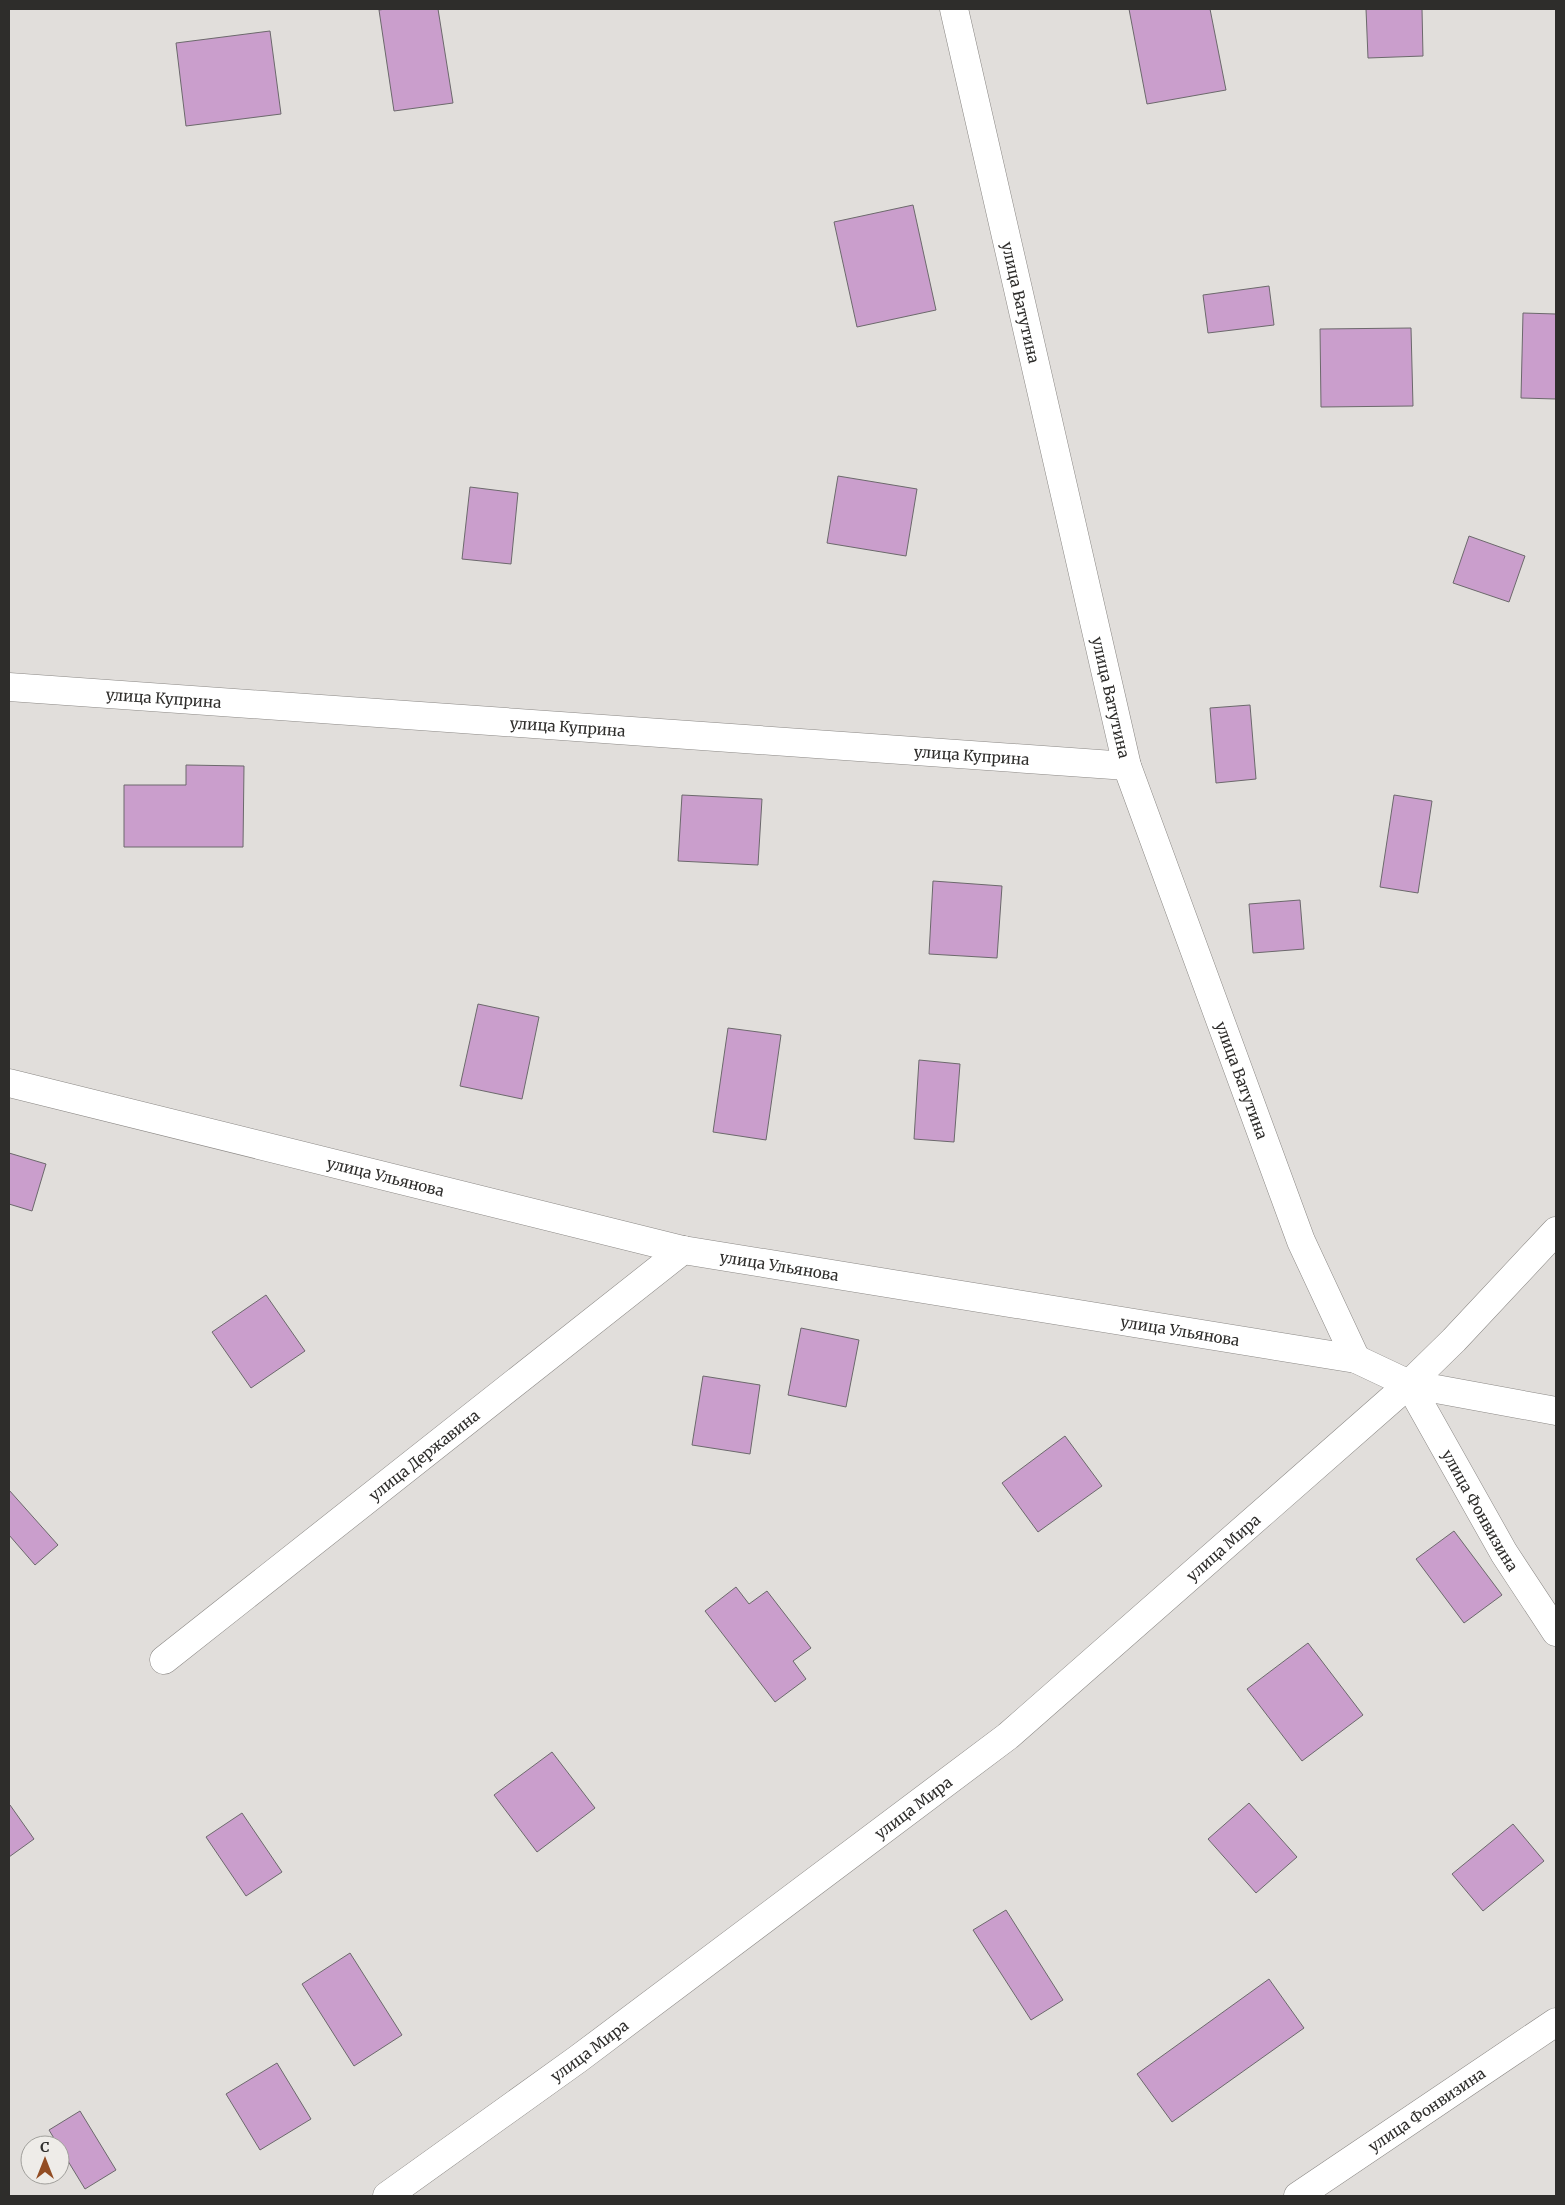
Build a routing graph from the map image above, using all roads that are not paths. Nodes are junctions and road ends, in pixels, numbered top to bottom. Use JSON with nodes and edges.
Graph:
{"nodes":[{"id":1,"x":954,"y":9,"type":"edge"},
{"id":2,"x":9,"y":687,"type":"edge"},
{"id":3,"x":1127,"y":766,"type":"junction"},
{"id":4,"x":9,"y":1083,"type":"edge"},
{"id":5,"x":1556,"y":1231,"type":"edge"},
{"id":6,"x":683,"y":1250,"type":"junction"},
{"id":7,"x":1356,"y":1359,"type":"junction"},
{"id":8,"x":1409,"y":1384,"type":"junction"},
{"id":9,"x":1556,"y":1411,"type":"edge"},
{"id":10,"x":1556,"y":1632,"type":"edge"},
{"id":11,"x":164,"y":1660,"type":"dead end"},
{"id":12,"x":1556,"y":2022,"type":"edge"},
{"id":13,"x":387,"y":2196,"type":"edge"},
{"id":14,"x":1298,"y":2196,"type":"edge"}],
"edges":[{"from":1,"to":3,"type":"street","name":"улица Ватутина"},
{"from":2,"to":3,"type":"street","name":"улица Куприна"},
{"from":3,"to":7,"type":"street","name":"улица Ватутина"},
{"from":4,"to":6,"type":"street","name":"улица Ульянова"},
{"from":5,"to":8,"type":"street","name":"улица Мира"},
{"from":6,"to":7,"type":"street","name":"улица Ульянова"},
{"from":6,"to":11,"type":"street","name":"улица Державина"},
{"from":7,"to":8,"type":"street","name":"улица Ульянова"},
{"from":8,"to":9,"type":"street","name":"улица Ульянова"},
{"from":8,"to":10,"type":"street","name":"улица Фонвизина"},
{"from":8,"to":13,"type":"street","name":"улица Мира"},
{"from":12,"to":14,"type":"street","name":"улица Фонвизина"}]}
